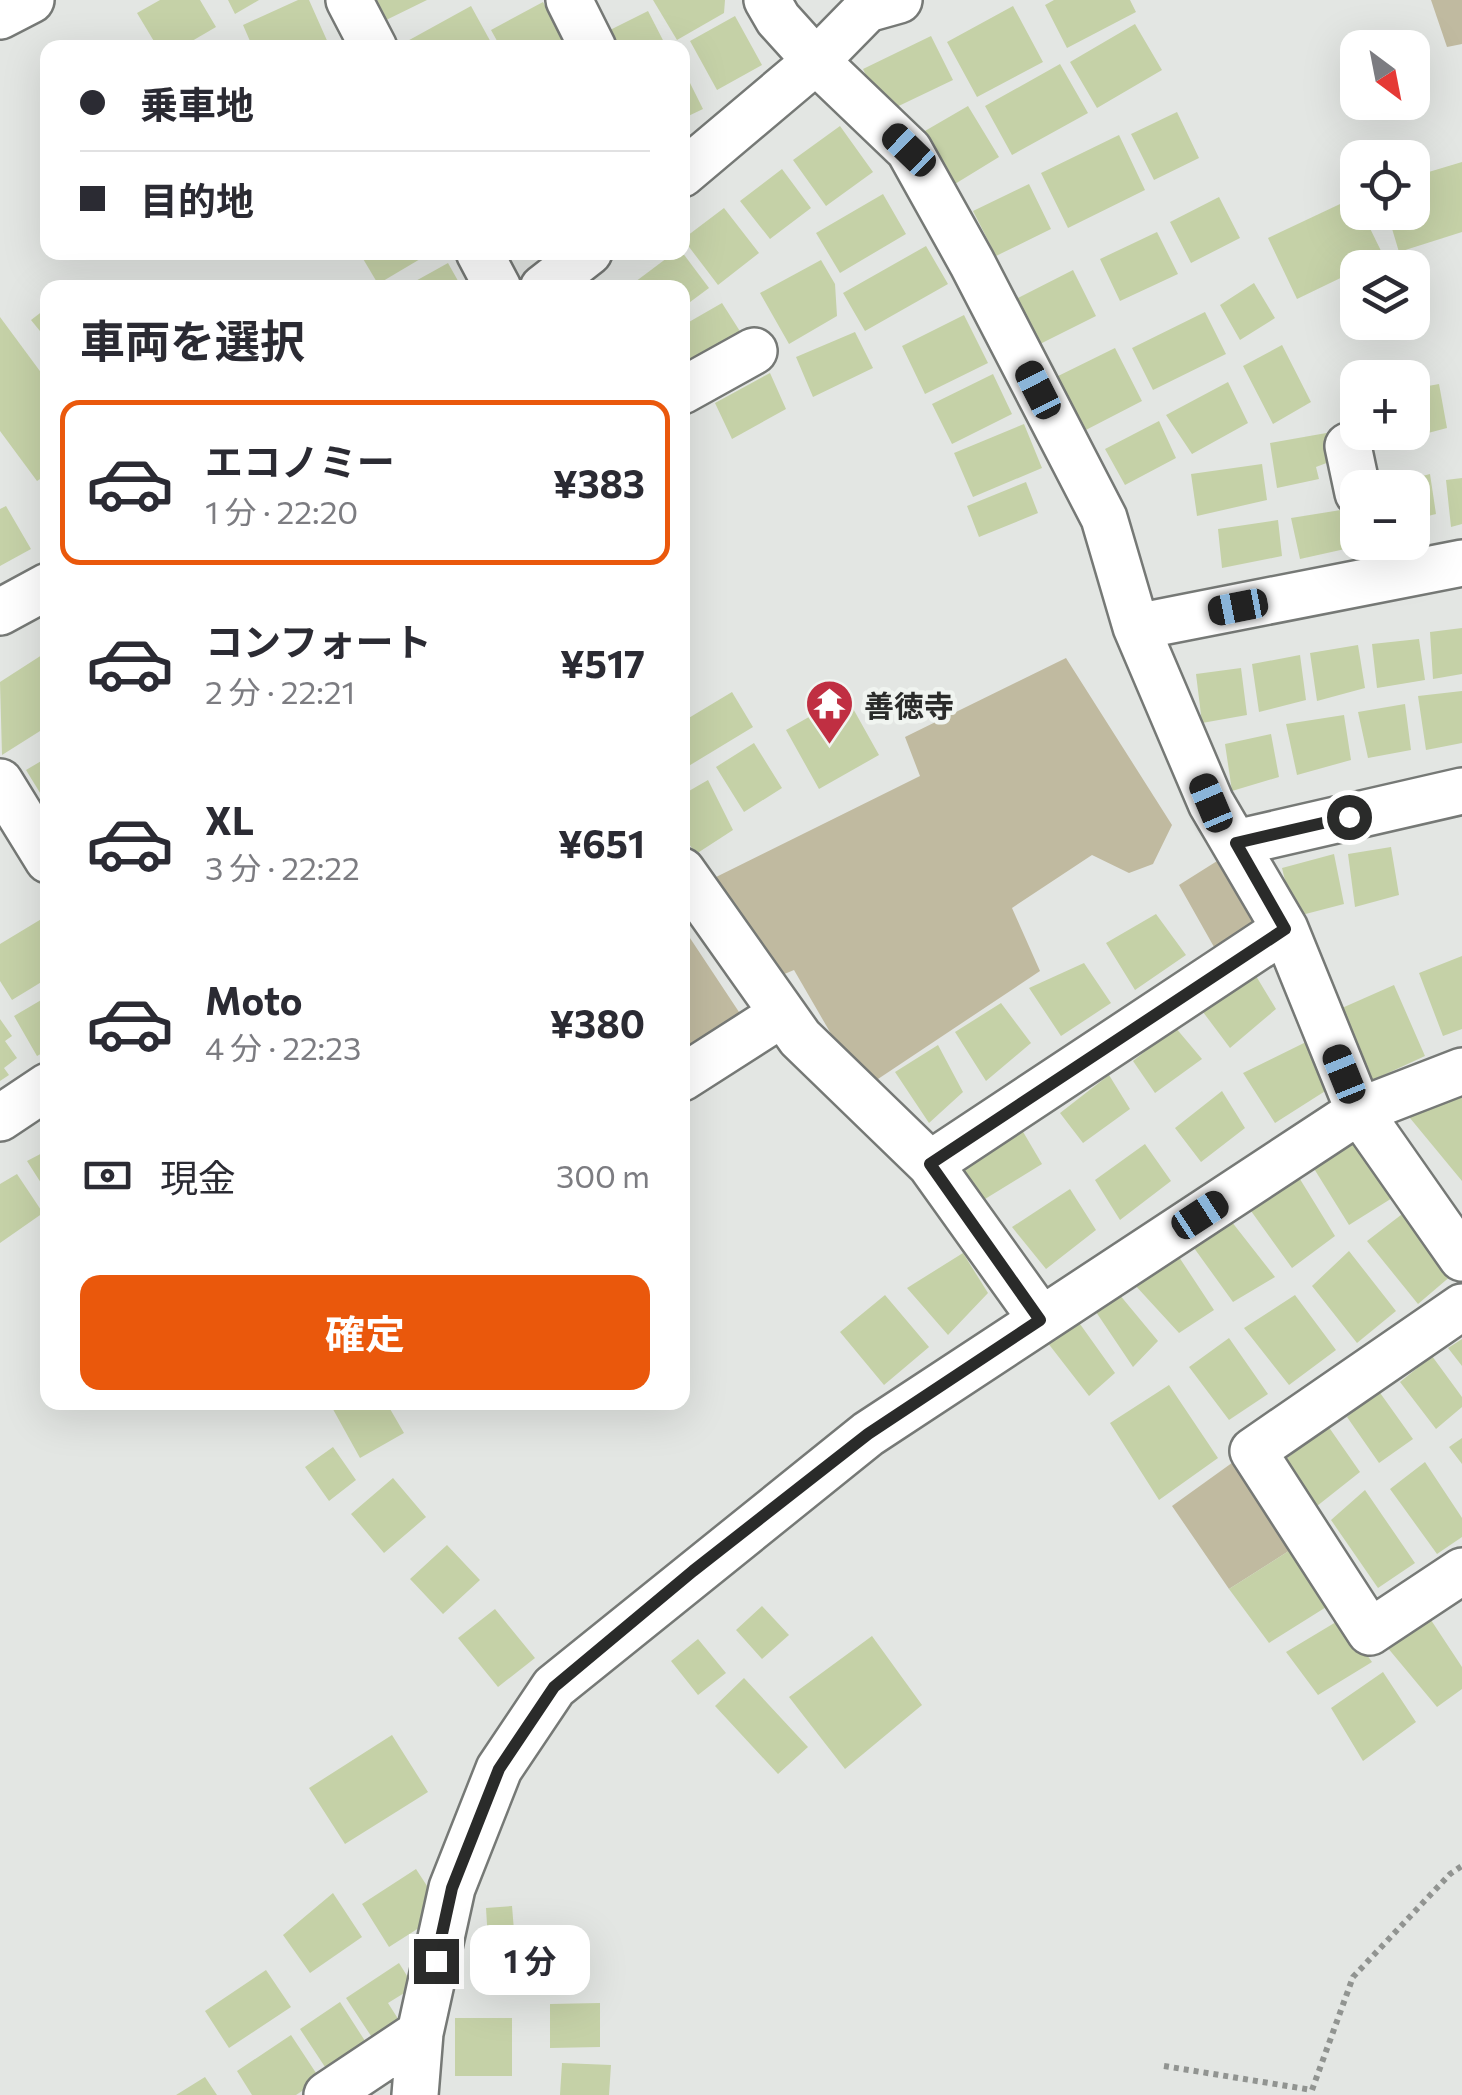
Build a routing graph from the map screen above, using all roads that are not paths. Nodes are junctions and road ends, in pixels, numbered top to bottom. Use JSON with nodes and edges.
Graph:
{"nodes":[{"id":1,"x":32,"y":0,"type":"edge"},
{"id":2,"x":350,"y":0,"type":"edge"},
{"id":3,"x":569,"y":0,"type":"edge"},
{"id":4,"x":767,"y":0,"type":"edge"},
{"id":5,"x":899,"y":0,"type":"edge"},
{"id":6,"x":0,"y":16,"type":"edge"},
{"id":7,"x":370,"y":40,"type":"edge"},
{"id":8,"x":589,"y":40,"type":"edge"},
{"id":9,"x":816,"y":61,"type":"junction"},
{"id":10,"x":690,"y":167,"type":"edge"},
{"id":11,"x":590,"y":266,"type":"edge"},
{"id":12,"x":560,"y":280,"type":"edge"},
{"id":13,"x":754,"y":351,"type":"dead end"},
{"id":14,"x":690,"y":387,"type":"edge"},
{"id":15,"x":1372,"y":561,"type":"edge"},
{"id":16,"x":1462,"y":563,"type":"edge"},
{"id":17,"x":40,"y":590,"type":"edge"},
{"id":18,"x":0,"y":612,"type":"edge"},
{"id":19,"x":1136,"y":627,"type":"junction"},
{"id":20,"x":0,"y":782,"type":"edge"},
{"id":21,"x":1462,"y":791,"type":"edge"},
{"id":22,"x":1236,"y":843,"type":"junction"},
{"id":23,"x":40,"y":847,"type":"edge"},
{"id":24,"x":690,"y":882,"type":"edge"},
{"id":25,"x":1285,"y":929,"type":"junction"},
{"id":26,"x":782,"y":1014,"type":"junction"},
{"id":27,"x":1462,"y":1071,"type":"edge"},
{"id":28,"x":690,"y":1073,"type":"edge"},
{"id":29,"x":40,"y":1091,"type":"edge"},
{"id":30,"x":1359,"y":1111,"type":"junction"},
{"id":31,"x":0,"y":1118,"type":"edge"},
{"id":32,"x":930,"y":1164,"type":"junction"},
{"id":33,"x":1462,"y":1258,"type":"edge"},
{"id":34,"x":1462,"y":1307,"type":"edge"},
{"id":35,"x":1040,"y":1320,"type":"junction"},
{"id":36,"x":1462,"y":1571,"type":"edge"},
{"id":37,"x":420,"y":2033,"type":"junction"},
{"id":38,"x":327,"y":2095,"type":"edge"},
{"id":39,"x":416,"y":2095,"type":"edge"}],
"edges":[{"from":1,"to":6,"type":"street"},
{"from":2,"to":7,"type":"street"},
{"from":3,"to":8,"type":"street"},
{"from":4,"to":9,"type":"street"},
{"from":5,"to":9,"type":"street"},
{"from":9,"to":10,"type":"street"},
{"from":9,"to":19,"type":"street"},
{"from":11,"to":12,"type":"street"},
{"from":13,"to":14,"type":"street"},
{"from":15,"to":16,"type":"street"},
{"from":15,"to":19,"type":"street"},
{"from":17,"to":18,"type":"street"},
{"from":19,"to":22,"type":"street"},
{"from":20,"to":23,"type":"street"},
{"from":21,"to":22,"type":"street"},
{"from":22,"to":25,"type":"street"},
{"from":24,"to":26,"type":"street"},
{"from":25,"to":30,"type":"street"},
{"from":25,"to":32,"type":"street"},
{"from":26,"to":28,"type":"street"},
{"from":26,"to":32,"type":"street"},
{"from":27,"to":30,"type":"street"},
{"from":29,"to":31,"type":"street"},
{"from":30,"to":33,"type":"street"},
{"from":30,"to":35,"type":"street"},
{"from":32,"to":35,"type":"street"},
{"from":34,"to":36,"type":"street"},
{"from":35,"to":37,"type":"street"},
{"from":37,"to":38,"type":"street"},
{"from":37,"to":39,"type":"street"}]}
